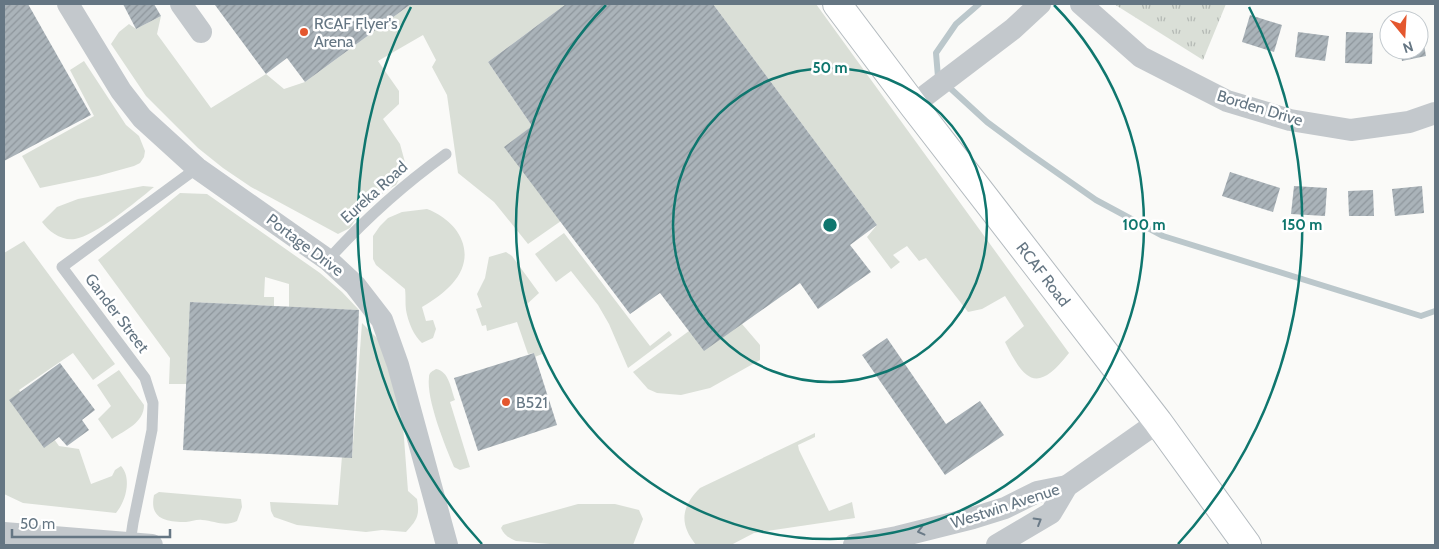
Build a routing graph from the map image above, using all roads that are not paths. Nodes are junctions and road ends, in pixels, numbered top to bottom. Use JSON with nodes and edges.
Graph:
{"nodes":[{"id":1,"x":68,"y":4,"type":"edge"},
{"id":2,"x":181,"y":4,"type":"edge"},
{"id":3,"x":837,"y":4,"type":"edge"},
{"id":4,"x":1040,"y":4,"type":"edge"},
{"id":5,"x":1081,"y":4,"type":"edge"},
{"id":6,"x":201,"y":32,"type":"dead end"},
{"id":7,"x":923,"y":98,"type":"junction"},
{"id":8,"x":1435,"y":113,"type":"edge"},
{"id":9,"x":446,"y":154,"type":"dead end"},
{"id":10,"x":198,"y":168,"type":"junction"},
{"id":11,"x":328,"y":260,"type":"junction"},
{"id":12,"x":1158,"y":422,"type":"junction"},
{"id":13,"x":1067,"y":486,"type":"junction"},
{"id":14,"x":13,"y":538,"type":"edge"},
{"id":15,"x":893,"y":541,"type":"edge"},
{"id":16,"x":141,"y":544,"type":"edge"},
{"id":17,"x":447,"y":545,"type":"edge"},
{"id":18,"x":854,"y":545,"type":"edge"},
{"id":19,"x":997,"y":545,"type":"edge"},
{"id":20,"x":1247,"y":545,"type":"edge"}],
"edges":[{"from":1,"to":10,"type":"street","name":"Portage Drive"},
{"from":2,"to":6,"type":"street"},
{"from":3,"to":7,"type":"main road","name":"RCAF Road"},
{"from":4,"to":7,"type":"street"},
{"from":5,"to":8,"type":"street","name":"Borden Drive"},
{"from":7,"to":12,"type":"main road","name":"RCAF Road"},
{"from":9,"to":11,"type":"lane","name":"Eureka Road"},
{"from":10,"to":11,"type":"street","name":"Portage Drive"},
{"from":10,"to":16,"type":"lane","name":"Gander Street"},
{"from":11,"to":17,"type":"street","name":"Portage Drive"},
{"from":12,"to":13,"type":"street","name":"Westwin Avenue"},
{"from":12,"to":20,"type":"main road","name":"RCAF Road"},
{"from":13,"to":15,"type":"street","name":"Westwin Avenue","one_way":true},
{"from":19,"to":13,"type":"street","name":"Westwin Avenue","one_way":true},
{"from":14,"to":16,"type":"street"},
{"from":15,"to":18,"type":"street","name":"Westwin Avenue"}]}
